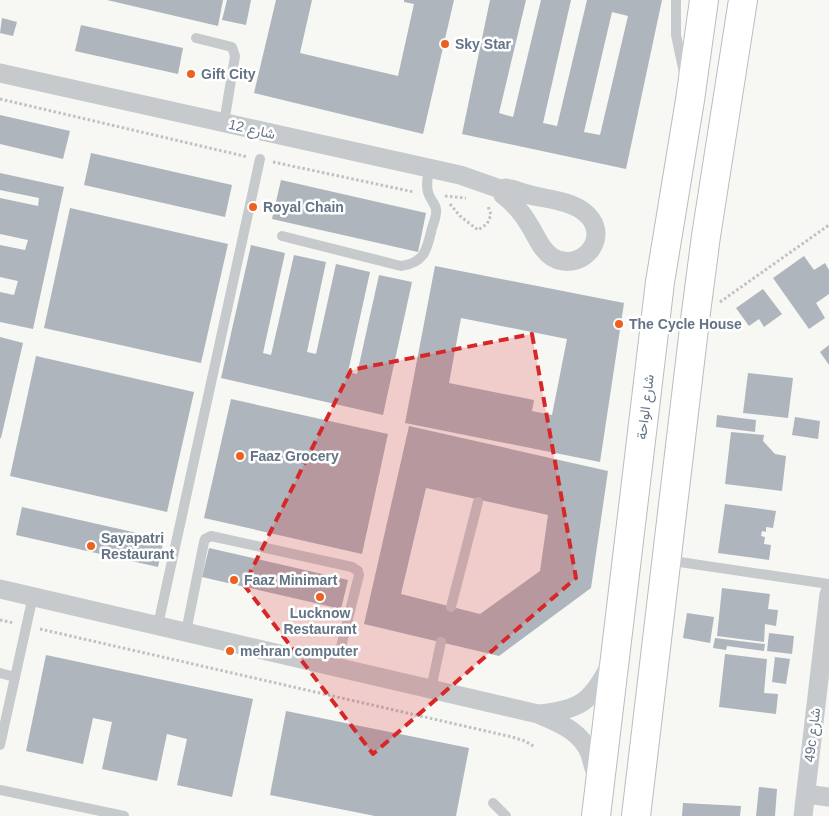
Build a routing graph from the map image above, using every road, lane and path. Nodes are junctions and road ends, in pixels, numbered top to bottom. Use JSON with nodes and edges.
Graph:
{"nodes":[{"id":1,"x":676,"y":0,"type":"edge"},
{"id":2,"x":704,"y":0,"type":"edge"},
{"id":3,"x":742,"y":0,"type":"edge"},
{"id":4,"x":196,"y":38,"type":"dead end"},
{"id":5,"x":0,"y":73,"type":"edge"},
{"id":6,"x":0,"y":99,"type":"edge"},
{"id":7,"x":690,"y":100,"type":"junction"},
{"id":8,"x":224,"y":123,"type":"junction"},
{"id":9,"x":260,"y":159,"type":"junction"},
{"id":10,"x":430,"y":169,"type":"junction"},
{"id":11,"x":503,"y":190,"type":"junction"},
{"id":12,"x":428,"y":195,"type":"junction"},
{"id":13,"x":469,"y":198,"type":"dead end"},
{"id":14,"x":487,"y":205,"type":"dead end"},
{"id":15,"x":829,"y":225,"type":"edge"},
{"id":16,"x":282,"y":236,"type":"dead end"},
{"id":17,"x":695,"y":320,"type":"junction"},
{"id":18,"x":478,"y":502,"type":"dead end"},
{"id":19,"x":666,"y":560,"type":"junction"},
{"id":20,"x":829,"y":584,"type":"edge"},
{"id":21,"x":0,"y":589,"type":"edge"},
{"id":22,"x":829,"y":594,"type":"edge"},
{"id":23,"x":32,"y":596,"type":"junction"},
{"id":24,"x":451,"y":606,"type":"dead end"},
{"id":25,"x":0,"y":620,"type":"edge"},
{"id":26,"x":26,"y":626,"type":"junction"},
{"id":27,"x":158,"y":626,"type":"junction"},
{"id":28,"x":186,"y":632,"type":"junction"},
{"id":29,"x":441,"y":642,"type":"dead end"},
{"id":30,"x":616,"y":655,"type":"junction"},
{"id":31,"x":336,"y":667,"type":"junction"},
{"id":32,"x":0,"y":673,"type":"edge"},
{"id":33,"x":15,"y":676,"type":"junction"},
{"id":34,"x":430,"y":689,"type":"junction"},
{"id":35,"x":538,"y":714,"type":"junction"},
{"id":36,"x":0,"y":745,"type":"edge"},
{"id":37,"x":535,"y":748,"type":"dead end"},
{"id":38,"x":599,"y":782,"type":"junction"},
{"id":39,"x":0,"y":790,"type":"edge"},
{"id":40,"x":806,"y":794,"type":"junction"},
{"id":41,"x":829,"y":797,"type":"edge"},
{"id":42,"x":493,"y":803,"type":"dead end"},
{"id":43,"x":124,"y":816,"type":"edge"},
{"id":44,"x":506,"y":816,"type":"edge"},
{"id":45,"x":596,"y":816,"type":"edge"},
{"id":46,"x":636,"y":816,"type":"edge"},
{"id":47,"x":803,"y":816,"type":"edge"}],
"edges":[{"from":1,"to":7,"type":"lane"},
{"from":2,"to":7,"type":"street","name":"شارع الواحة"},
{"from":3,"to":17,"type":"street"},
{"from":4,"to":8,"type":"lane"},
{"from":5,"to":8,"type":"street","name":"شارع 12"},
{"from":6,"to":9,"type":"path"},
{"from":7,"to":30,"type":"street","name":"شارع الواحة"},
{"from":8,"to":10,"type":"street","name":"شارع 12"},
{"from":9,"to":12,"type":"path"},
{"from":9,"to":27,"type":"lane"},
{"from":10,"to":11,"type":"street","name":"شارع 12"},
{"from":10,"to":12,"type":"lane"},
{"from":11,"to":11,"type":"street","name":"شارع 12"},
{"from":12,"to":16,"type":"lane"},
{"from":13,"to":14,"type":"path"},
{"from":15,"to":17,"type":"path"},
{"from":17,"to":19,"type":"street"},
{"from":18,"to":24,"type":"lane"},
{"from":19,"to":20,"type":"lane"},
{"from":19,"to":46,"type":"street"},
{"from":21,"to":23,"type":"street"},
{"from":22,"to":40,"type":"street","name":"49c شارع"},
{"from":23,"to":26,"type":"lane"},
{"from":23,"to":27,"type":"street"},
{"from":25,"to":26,"type":"path"},
{"from":26,"to":33,"type":"lane"},
{"from":26,"to":37,"type":"path"},
{"from":27,"to":28,"type":"street"},
{"from":28,"to":31,"type":"street"},
{"from":28,"to":31,"type":"lane"},
{"from":29,"to":34,"type":"lane"},
{"from":30,"to":35,"type":"street"},
{"from":30,"to":38,"type":"street","name":"شارع الواحة"},
{"from":31,"to":34,"type":"street"},
{"from":32,"to":33,"type":"lane"},
{"from":33,"to":36,"type":"lane"},
{"from":34,"to":35,"type":"street"},
{"from":35,"to":38,"type":"street"},
{"from":38,"to":45,"type":"street","name":"شارع الواحة"},
{"from":39,"to":43,"type":"lane"},
{"from":40,"to":41,"type":"street"},
{"from":40,"to":47,"type":"street","name":"49c شارع"},
{"from":42,"to":44,"type":"lane"}]}
